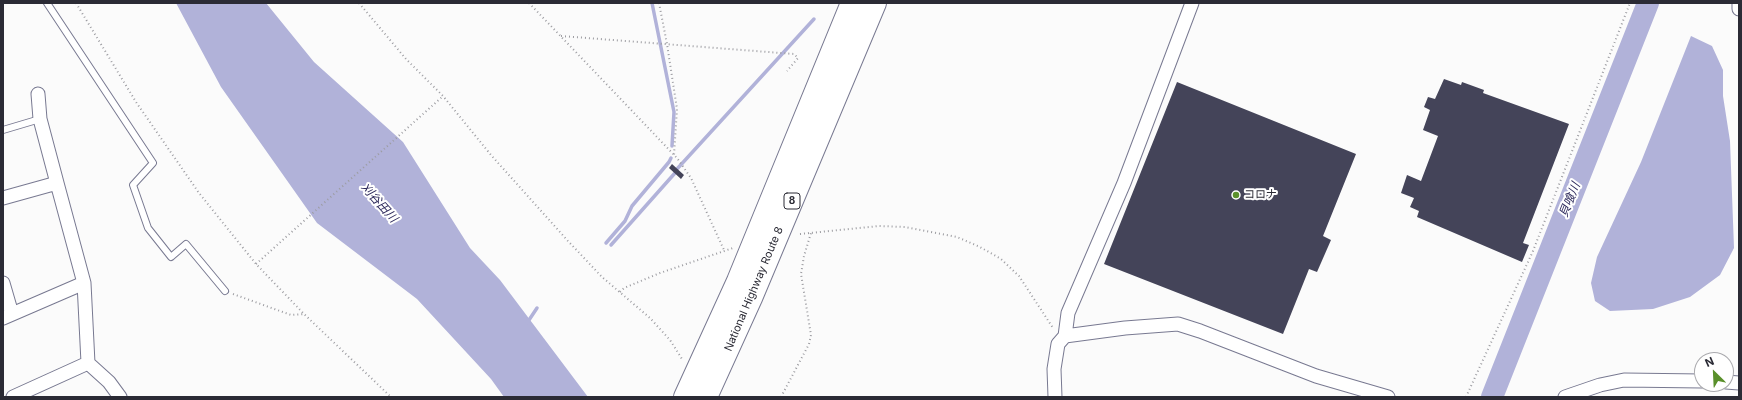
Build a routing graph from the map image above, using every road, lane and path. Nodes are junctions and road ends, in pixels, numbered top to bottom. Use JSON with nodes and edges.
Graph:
{"nodes":[{"id":1,"x":47,"y":3,"type":"edge"},
{"id":2,"x":76,"y":3,"type":"edge"},
{"id":3,"x":358,"y":3,"type":"edge"},
{"id":4,"x":529,"y":3,"type":"edge"},
{"id":5,"x":659,"y":3,"type":"edge"},
{"id":6,"x":852,"y":3,"type":"edge"},
{"id":7,"x":875,"y":3,"type":"edge"},
{"id":8,"x":1192,"y":3,"type":"edge"},
{"id":9,"x":1630,"y":3,"type":"edge"},
{"id":10,"x":1738,"y":3,"type":"edge"},
{"id":11,"x":1739,"y":9,"type":"edge"},
{"id":12,"x":560,"y":36,"type":"junction"},
{"id":13,"x":667,"y":44,"type":"junction"},
{"id":14,"x":787,"y":72,"type":"dead end"},
{"id":15,"x":38,"y":94,"type":"dead end"},
{"id":16,"x":443,"y":96,"type":"junction"},
{"id":17,"x":40,"y":119,"type":"junction"},
{"id":18,"x":3,"y":130,"type":"edge"},
{"id":19,"x":674,"y":155,"type":"junction"},
{"id":20,"x":57,"y":183,"type":"junction"},
{"id":21,"x":3,"y":198,"type":"edge"},
{"id":22,"x":811,"y":232,"type":"junction"},
{"id":23,"x":800,"y":234,"type":"dead end"},
{"id":24,"x":733,"y":248,"type":"dead end"},
{"id":25,"x":724,"y":250,"type":"junction"},
{"id":26,"x":256,"y":264,"type":"junction"},
{"id":27,"x":3,"y":283,"type":"edge"},
{"id":28,"x":84,"y":283,"type":"junction"},
{"id":29,"x":225,"y":291,"type":"joint"},
{"id":30,"x":620,"y":292,"type":"junction"},
{"id":31,"x":304,"y":314,"type":"junction"},
{"id":32,"x":7,"y":316,"type":"edge"},
{"id":33,"x":1065,"y":336,"type":"junction"},
{"id":34,"x":682,"y":359,"type":"dead end"},
{"id":35,"x":88,"y":363,"type":"junction"},
{"id":36,"x":1694,"y":381,"type":"edge"},
{"id":37,"x":13,"y":397,"type":"edge"},
{"id":38,"x":120,"y":397,"type":"edge"},
{"id":39,"x":391,"y":397,"type":"edge"},
{"id":40,"x":685,"y":397,"type":"edge"},
{"id":41,"x":706,"y":397,"type":"edge"},
{"id":42,"x":781,"y":397,"type":"edge"},
{"id":43,"x":1055,"y":397,"type":"edge"},
{"id":44,"x":1388,"y":397,"type":"edge"},
{"id":45,"x":1466,"y":397,"type":"edge"},
{"id":46,"x":1565,"y":397,"type":"edge"}],
"edges":[{"from":1,"to":29,"type":"lane"},
{"from":2,"to":26,"type":"path"},
{"from":3,"to":16,"type":"path"},
{"from":4,"to":12,"type":"path"},
{"from":5,"to":13,"type":"path"},
{"from":6,"to":40,"type":"highway","name":"National Highway Route 8","number":"8"},
{"from":7,"to":41,"type":"highway","name":"National Highway Route 8","number":"8"},
{"from":8,"to":33,"type":"street"},
{"from":9,"to":45,"type":"path"},
{"from":10,"to":11,"type":"street"},
{"from":12,"to":13,"type":"path"},
{"from":12,"to":19,"type":"path"},
{"from":13,"to":14,"type":"path"},
{"from":13,"to":19,"type":"path"},
{"from":15,"to":17,"type":"street"},
{"from":16,"to":26,"type":"path"},
{"from":16,"to":30,"type":"path"},
{"from":17,"to":18,"type":"lane"},
{"from":17,"to":20,"type":"street"},
{"from":19,"to":25,"type":"path"},
{"from":20,"to":21,"type":"street"},
{"from":20,"to":28,"type":"street"},
{"from":22,"to":23,"type":"path"},
{"from":22,"to":33,"type":"path"},
{"from":22,"to":42,"type":"path"},
{"from":24,"to":25,"type":"path"},
{"from":25,"to":30,"type":"path"},
{"from":26,"to":31,"type":"path"},
{"from":27,"to":32,"type":"street"},
{"from":28,"to":32,"type":"street"},
{"from":28,"to":35,"type":"street"},
{"from":29,"to":31,"type":"path"},
{"from":30,"to":34,"type":"path"},
{"from":31,"to":39,"type":"path"},
{"from":33,"to":43,"type":"street"},
{"from":33,"to":44,"type":"street"},
{"from":35,"to":37,"type":"street"},
{"from":35,"to":38,"type":"street"},
{"from":36,"to":46,"type":"street"}]}
